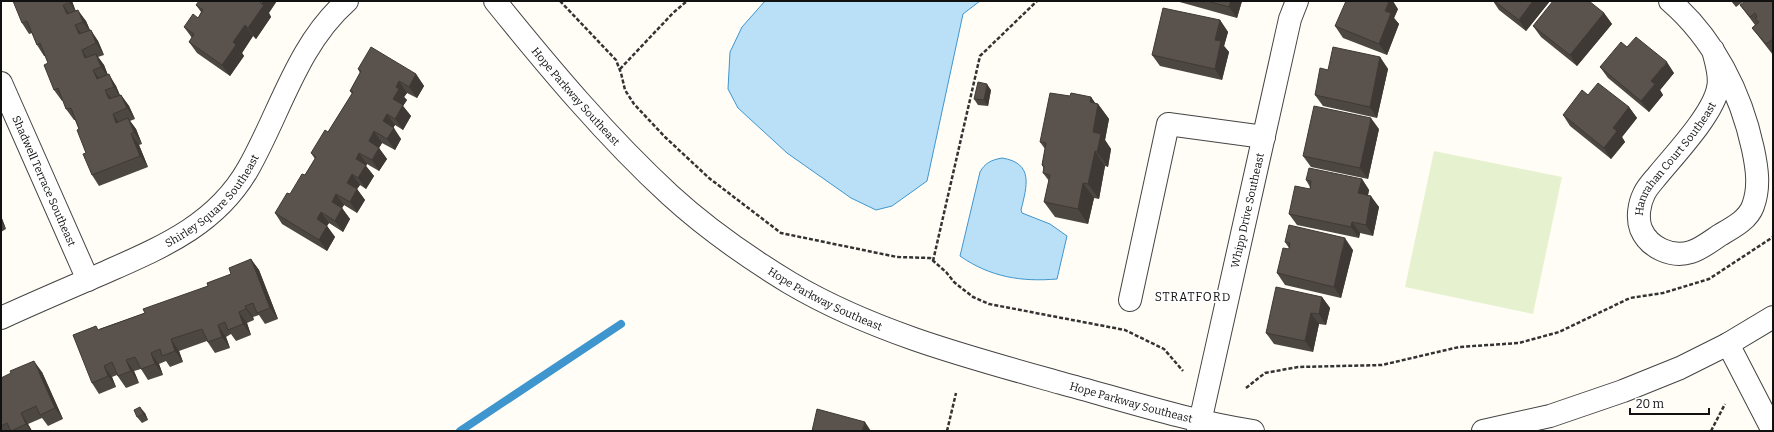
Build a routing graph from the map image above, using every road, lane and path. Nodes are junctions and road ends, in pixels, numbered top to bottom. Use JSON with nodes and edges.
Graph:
{"nodes":[{"id":1,"x":347,"y":1,"type":"edge"},
{"id":2,"x":495,"y":1,"type":"edge"},
{"id":3,"x":560,"y":1,"type":"edge"},
{"id":4,"x":687,"y":1,"type":"edge"},
{"id":5,"x":1037,"y":1,"type":"edge"},
{"id":6,"x":1297,"y":1,"type":"edge"},
{"id":7,"x":1670,"y":1,"type":"edge"},
{"id":8,"x":1713,"y":50,"type":"junction"},
{"id":9,"x":620,"y":69,"type":"junction"},
{"id":10,"x":1,"y":83,"type":"edge"},
{"id":11,"x":1264,"y":137,"type":"junction"},
{"id":12,"x":1773,"y":236,"type":"edge"},
{"id":13,"x":933,"y":261,"type":"junction"},
{"id":14,"x":88,"y":280,"type":"junction"},
{"id":15,"x":1130,"y":300,"type":"dead end"},
{"id":16,"x":1773,"y":317,"type":"edge"},
{"id":17,"x":1,"y":318,"type":"edge"},
{"id":18,"x":1728,"y":344,"type":"junction"},
{"id":19,"x":1183,"y":371,"type":"dead end"},
{"id":20,"x":1246,"y":388,"type":"dead end"},
{"id":21,"x":956,"y":393,"type":"dead end"},
{"id":22,"x":1725,"y":404,"type":"dead end"},
{"id":23,"x":1199,"y":426,"type":"edge"},
{"id":24,"x":947,"y":431,"type":"edge"},
{"id":25,"x":1253,"y":431,"type":"edge"},
{"id":26,"x":1483,"y":431,"type":"edge"},
{"id":27,"x":1711,"y":431,"type":"edge"},
{"id":28,"x":1773,"y":431,"type":"edge"}],
"edges":[{"from":1,"to":14,"type":"street","name":"Shirley Square Southeast"},
{"from":2,"to":23,"type":"street","name":"Hope Parkway Southeast"},
{"from":3,"to":9,"type":"path"},
{"from":4,"to":9,"type":"path"},
{"from":5,"to":13,"type":"path"},
{"from":6,"to":11,"type":"street","name":"Whipp Drive Southeast"},
{"from":7,"to":8,"type":"street","name":"Hanrahan Court Southeast"},
{"from":8,"to":8,"type":"street","name":"Hanrahan Court Southeast"},
{"from":9,"to":13,"type":"path"},
{"from":10,"to":14,"type":"street","name":"Shadwell Terrace Southeast"},
{"from":11,"to":15,"type":"street"},
{"from":11,"to":23,"type":"street","name":"Whipp Drive Southeast"},
{"from":12,"to":20,"type":"path"},
{"from":13,"to":19,"type":"path"},
{"from":14,"to":17,"type":"street","name":"Shirley Square Southeast"},
{"from":16,"to":18,"type":"street"},
{"from":18,"to":26,"type":"street"},
{"from":18,"to":28,"type":"street"},
{"from":21,"to":24,"type":"path"},
{"from":22,"to":27,"type":"path"},
{"from":23,"to":25,"type":"street","name":"Hope Parkway Southeast"}]}
